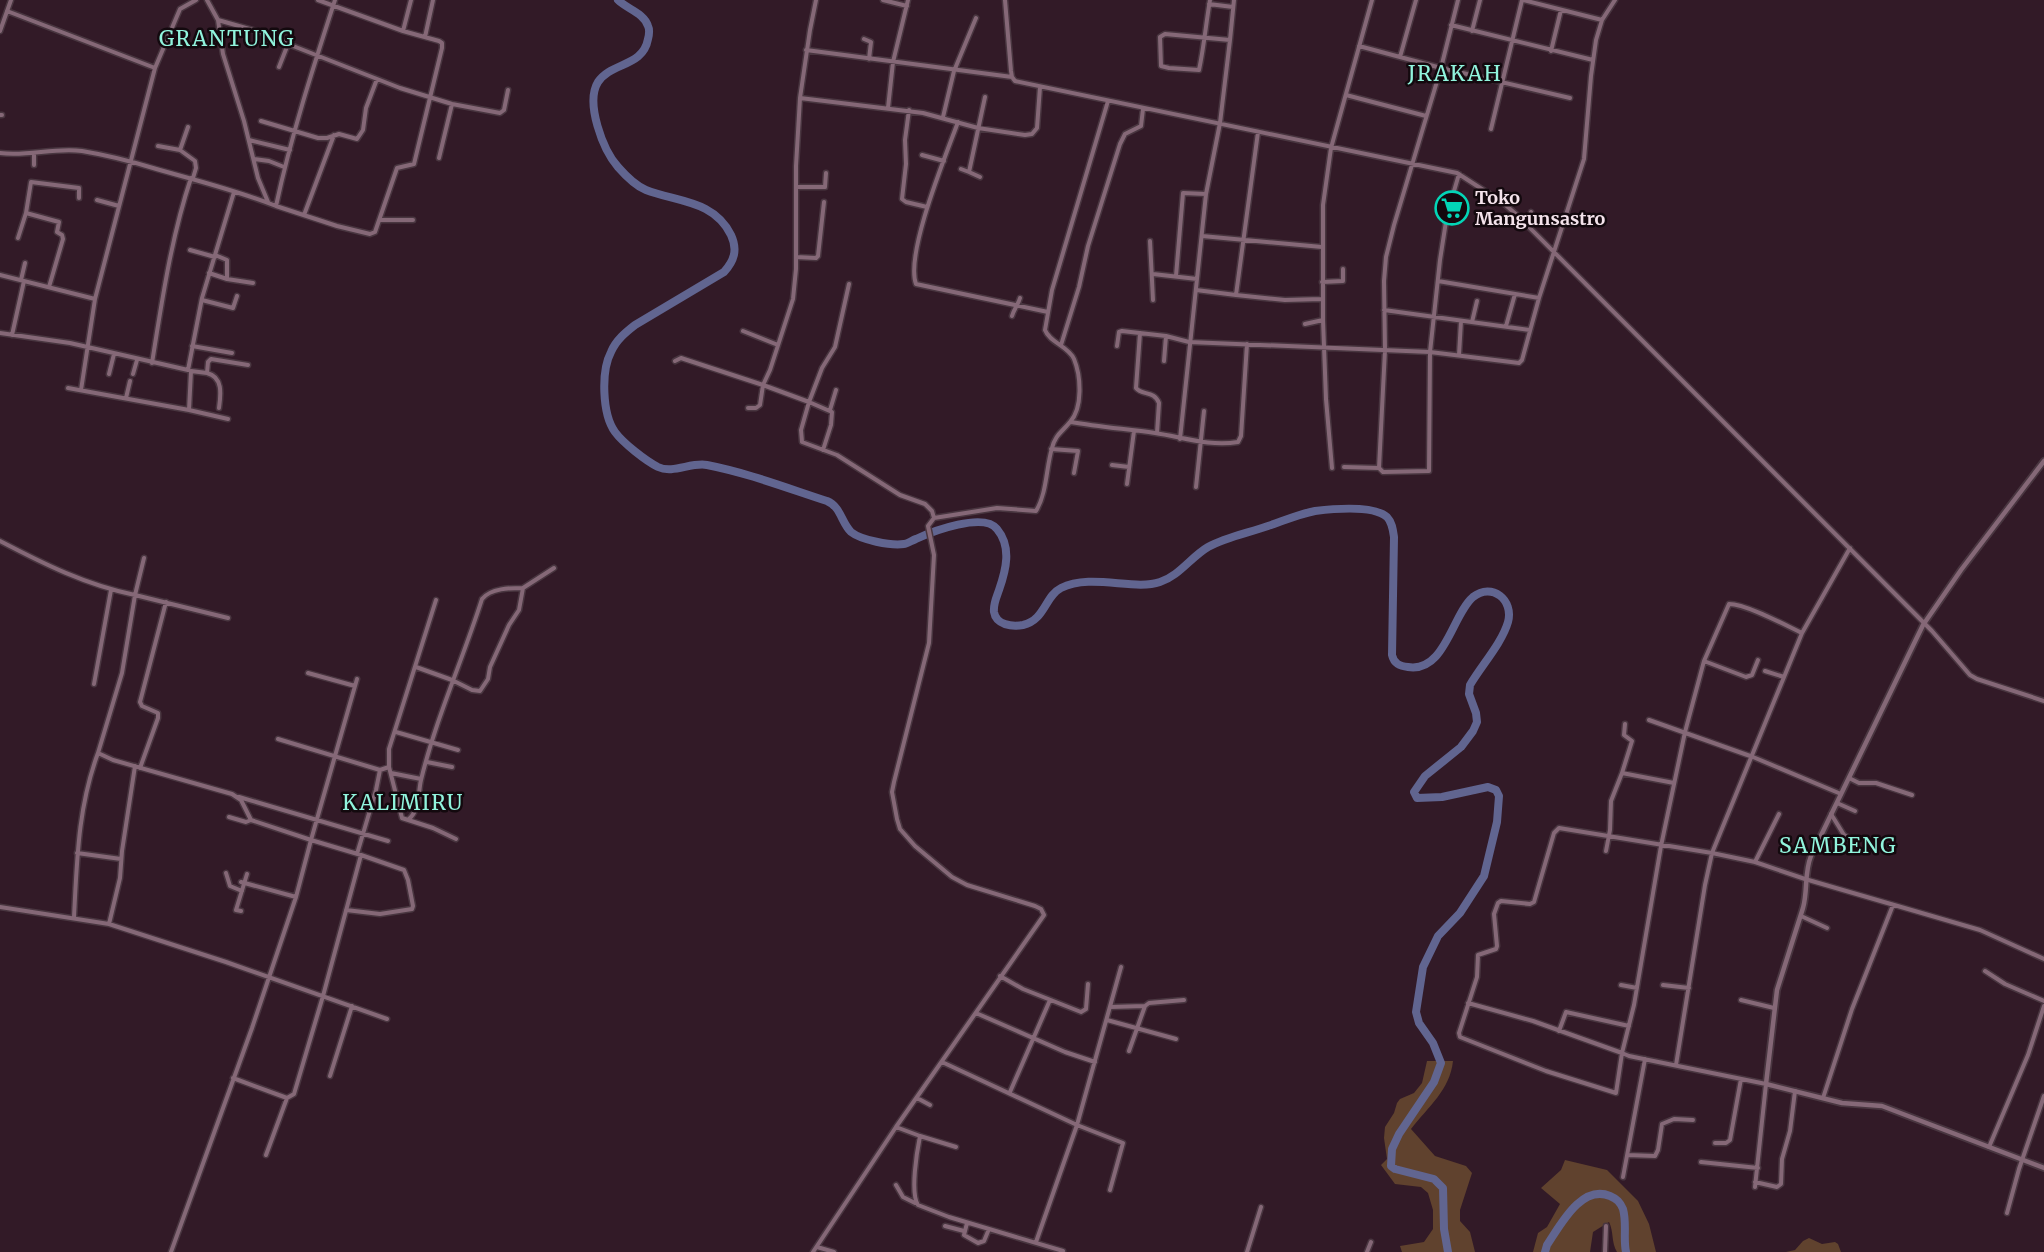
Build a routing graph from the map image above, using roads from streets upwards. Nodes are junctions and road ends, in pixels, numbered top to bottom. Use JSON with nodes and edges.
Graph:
{"nodes":[{"id":1,"x":11,"y":0,"type":"edge"},
{"id":2,"x":196,"y":0,"type":"edge"},
{"id":3,"x":207,"y":0,"type":"edge"},
{"id":4,"x":318,"y":0,"type":"edge"},
{"id":5,"x":335,"y":0,"type":"edge"},
{"id":6,"x":405,"y":0,"type":"edge"},
{"id":7,"x":432,"y":0,"type":"edge"},
{"id":8,"x":816,"y":0,"type":"edge"},
{"id":9,"x":883,"y":0,"type":"edge"},
{"id":10,"x":908,"y":0,"type":"edge"},
{"id":11,"x":1005,"y":0,"type":"edge"},
{"id":12,"x":1234,"y":0,"type":"edge"},
{"id":13,"x":1372,"y":0,"type":"edge"},
{"id":14,"x":1416,"y":0,"type":"edge"},
{"id":15,"x":1458,"y":0,"type":"edge"},
{"id":16,"x":1480,"y":0,"type":"edge"},
{"id":17,"x":1523,"y":0,"type":"edge"},
{"id":18,"x":1615,"y":0,"type":"edge"},
{"id":19,"x":411,"y":1,"type":"edge"},
{"id":20,"x":1209,"y":2,"type":"edge"},
{"id":21,"x":334,"y":6,"type":"junction"},
{"id":22,"x":907,"y":6,"type":"junction"},
{"id":23,"x":1233,"y":7,"type":"junction"},
{"id":24,"x":1561,"y":10,"type":"junction"},
{"id":25,"x":7,"y":11,"type":"junction"},
{"id":26,"x":976,"y":18,"type":"dead end"},
{"id":27,"x":218,"y":20,"type":"junction"},
{"id":28,"x":1602,"y":20,"type":"junction"},
{"id":29,"x":1451,"y":25,"type":"junction"},
{"id":30,"x":0,"y":31,"type":"edge"},
{"id":31,"x":403,"y":31,"type":"junction"},
{"id":32,"x":1472,"y":31,"type":"junction"},
{"id":33,"x":425,"y":37,"type":"junction"},
{"id":34,"x":1204,"y":37,"type":"junction"},
{"id":35,"x":864,"y":39,"type":"dead end"},
{"id":36,"x":1230,"y":40,"type":"junction"},
{"id":37,"x":1513,"y":41,"type":"junction"},
{"id":38,"x":288,"y":44,"type":"junction"},
{"id":39,"x":1359,"y":46,"type":"junction"},
{"id":40,"x":806,"y":50,"type":"junction"},
{"id":41,"x":1551,"y":51,"type":"junction"},
{"id":42,"x":318,"y":56,"type":"junction"},
{"id":43,"x":1401,"y":57,"type":"junction"},
{"id":44,"x":869,"y":59,"type":"junction"},
{"id":45,"x":1593,"y":60,"type":"junction"},
{"id":46,"x":893,"y":62,"type":"junction"},
{"id":47,"x":279,"y":67,"type":"dead end"},
{"id":48,"x":154,"y":68,"type":"junction"},
{"id":49,"x":1441,"y":68,"type":"junction"},
{"id":50,"x":954,"y":71,"type":"junction"},
{"id":51,"x":1012,"y":78,"type":"junction"},
{"id":52,"x":377,"y":79,"type":"junction"},
{"id":53,"x":1503,"y":83,"type":"junction"},
{"id":54,"x":1040,"y":87,"type":"junction"},
{"id":55,"x":508,"y":90,"type":"dead end"},
{"id":56,"x":1346,"y":95,"type":"junction"},
{"id":57,"x":432,"y":97,"type":"junction"},
{"id":58,"x":985,"y":97,"type":"dead end"},
{"id":59,"x":800,"y":98,"type":"junction"},
{"id":60,"x":1570,"y":98,"type":"dead end"},
{"id":61,"x":1108,"y":102,"type":"junction"},
{"id":62,"x":452,"y":104,"type":"junction"},
{"id":63,"x":888,"y":108,"type":"junction"},
{"id":64,"x":1143,"y":109,"type":"junction"},
{"id":65,"x":909,"y":110,"type":"junction"},
{"id":66,"x":1426,"y":116,"type":"junction"},
{"id":67,"x":943,"y":117,"type":"junction"},
{"id":68,"x":261,"y":121,"type":"dead end"},
{"id":69,"x":957,"y":122,"type":"junction"},
{"id":70,"x":1220,"y":123,"type":"junction"},
{"id":71,"x":189,"y":127,"type":"dead end"},
{"id":72,"x":978,"y":128,"type":"junction"},
{"id":73,"x":1491,"y":129,"type":"dead end"},
{"id":74,"x":296,"y":132,"type":"junction"},
{"id":75,"x":1258,"y":132,"type":"junction"},
{"id":76,"x":335,"y":134,"type":"junction"},
{"id":77,"x":249,"y":140,"type":"junction"},
{"id":78,"x":158,"y":146,"type":"dead end"},
{"id":79,"x":1331,"y":148,"type":"junction"},
{"id":80,"x":180,"y":150,"type":"junction"},
{"id":81,"x":290,"y":150,"type":"junction"},
{"id":82,"x":0,"y":153,"type":"edge"},
{"id":83,"x":34,"y":153,"type":"junction"},
{"id":84,"x":922,"y":155,"type":"dead end"},
{"id":85,"x":439,"y":158,"type":"dead end"},
{"id":86,"x":254,"y":159,"type":"junction"},
{"id":87,"x":131,"y":161,"type":"junction"},
{"id":88,"x":944,"y":161,"type":"junction"},
{"id":89,"x":34,"y":165,"type":"dead end"},
{"id":90,"x":1413,"y":165,"type":"junction"},
{"id":91,"x":284,"y":167,"type":"junction"},
{"id":92,"x":961,"y":169,"type":"dead end"},
{"id":93,"x":969,"y":172,"type":"junction"},
{"id":94,"x":825,"y":173,"type":"dead end"},
{"id":95,"x":1459,"y":174,"type":"junction"},
{"id":96,"x":980,"y":177,"type":"dead end"},
{"id":97,"x":192,"y":178,"type":"junction"},
{"id":98,"x":796,"y":187,"type":"junction"},
{"id":99,"x":234,"y":192,"type":"junction"},
{"id":100,"x":1206,"y":194,"type":"junction"},
{"id":101,"x":79,"y":198,"type":"dead end"},
{"id":102,"x":97,"y":200,"type":"dead end"},
{"id":103,"x":824,"y":202,"type":"dead end"},
{"id":104,"x":268,"y":203,"type":"junction"},
{"id":105,"x":119,"y":206,"type":"junction"},
{"id":106,"x":276,"y":206,"type":"junction"},
{"id":107,"x":927,"y":207,"type":"junction"},
{"id":108,"x":1531,"y":212,"type":"dead end"},
{"id":109,"x":26,"y":213,"type":"junction"},
{"id":110,"x":304,"y":215,"type":"junction"},
{"id":111,"x":380,"y":220,"type":"junction"},
{"id":112,"x":413,"y":220,"type":"dead end"},
{"id":113,"x":1528,"y":224,"type":"junction"},
{"id":114,"x":1202,"y":236,"type":"junction"},
{"id":115,"x":18,"y":238,"type":"dead end"},
{"id":116,"x":1150,"y":241,"type":"dead end"},
{"id":117,"x":1243,"y":241,"type":"junction"},
{"id":118,"x":1322,"y":247,"type":"junction"},
{"id":119,"x":190,"y":250,"type":"dead end"},
{"id":120,"x":1554,"y":253,"type":"junction"},
{"id":121,"x":215,"y":256,"type":"junction"},
{"id":122,"x":796,"y":256,"type":"junction"},
{"id":123,"x":25,"y":263,"type":"dead end"},
{"id":124,"x":1344,"y":269,"type":"dead end"},
{"id":125,"x":209,"y":273,"type":"junction"},
{"id":126,"x":1152,"y":274,"type":"junction"},
{"id":127,"x":0,"y":275,"type":"edge"},
{"id":128,"x":1176,"y":276,"type":"junction"},
{"id":129,"x":227,"y":279,"type":"junction"},
{"id":130,"x":1197,"y":279,"type":"junction"},
{"id":131,"x":23,"y":281,"type":"junction"},
{"id":132,"x":1438,"y":281,"type":"junction"},
{"id":133,"x":1322,"y":282,"type":"junction"},
{"id":134,"x":253,"y":283,"type":"dead end"},
{"id":135,"x":849,"y":284,"type":"dead end"},
{"id":136,"x":49,"y":287,"type":"junction"},
{"id":137,"x":1196,"y":290,"type":"junction"},
{"id":138,"x":1515,"y":294,"type":"junction"},
{"id":139,"x":1236,"y":295,"type":"junction"},
{"id":140,"x":237,"y":296,"type":"dead end"},
{"id":141,"x":1539,"y":297,"type":"junction"},
{"id":142,"x":1020,"y":298,"type":"dead end"},
{"id":143,"x":95,"y":299,"type":"junction"},
{"id":144,"x":1323,"y":299,"type":"junction"},
{"id":145,"x":202,"y":300,"type":"junction"},
{"id":146,"x":1152,"y":300,"type":"dead end"},
{"id":147,"x":1477,"y":301,"type":"dead end"},
{"id":148,"x":1018,"y":306,"type":"junction"},
{"id":149,"x":1384,"y":310,"type":"junction"},
{"id":150,"x":1048,"y":312,"type":"junction"},
{"id":151,"x":1012,"y":315,"type":"dead end"},
{"id":152,"x":1435,"y":318,"type":"junction"},
{"id":153,"x":1323,"y":320,"type":"junction"},
{"id":154,"x":1461,"y":321,"type":"junction"},
{"id":155,"x":1472,"y":322,"type":"junction"},
{"id":156,"x":1305,"y":324,"type":"dead end"},
{"id":157,"x":1506,"y":326,"type":"junction"},
{"id":158,"x":1530,"y":330,"type":"junction"},
{"id":159,"x":743,"y":331,"type":"dead end"},
{"id":160,"x":0,"y":333,"type":"edge"},
{"id":161,"x":1140,"y":333,"type":"junction"},
{"id":162,"x":12,"y":335,"type":"junction"},
{"id":163,"x":1166,"y":336,"type":"junction"},
{"id":164,"x":1189,"y":342,"type":"junction"},
{"id":165,"x":1247,"y":344,"type":"junction"},
{"id":166,"x":778,"y":345,"type":"junction"},
{"id":167,"x":192,"y":346,"type":"junction"},
{"id":168,"x":1061,"y":346,"type":"junction"},
{"id":169,"x":1117,"y":346,"type":"dead end"},
{"id":170,"x":87,"y":347,"type":"junction"},
{"id":171,"x":1324,"y":347,"type":"junction"},
{"id":172,"x":1385,"y":350,"type":"junction"},
{"id":173,"x":1431,"y":352,"type":"junction"},
{"id":174,"x":232,"y":353,"type":"dead end"},
{"id":175,"x":114,"y":354,"type":"junction"},
{"id":176,"x":1460,"y":355,"type":"junction"},
{"id":177,"x":137,"y":360,"type":"junction"},
{"id":178,"x":675,"y":361,"type":"dead end"},
{"id":179,"x":1164,"y":361,"type":"dead end"},
{"id":180,"x":152,"y":363,"type":"junction"},
{"id":181,"x":248,"y":365,"type":"dead end"},
{"id":182,"x":189,"y":370,"type":"junction"},
{"id":183,"x":207,"y":373,"type":"junction"},
{"id":184,"x":109,"y":374,"type":"dead end"},
{"id":185,"x":133,"y":375,"type":"dead end"},
{"id":186,"x":129,"y":381,"type":"dead end"},
{"id":187,"x":764,"y":385,"type":"junction"},
{"id":188,"x":68,"y":388,"type":"dead end"},
{"id":189,"x":81,"y":390,"type":"junction"},
{"id":190,"x":836,"y":390,"type":"dead end"},
{"id":191,"x":126,"y":398,"type":"junction"},
{"id":192,"x":809,"y":402,"type":"junction"},
{"id":193,"x":219,"y":408,"type":"dead end"},
{"id":194,"x":748,"y":408,"type":"dead end"},
{"id":195,"x":189,"y":410,"type":"junction"},
{"id":196,"x":830,"y":410,"type":"junction"},
{"id":197,"x":1204,"y":411,"type":"dead end"},
{"id":198,"x":228,"y":419,"type":"dead end"},
{"id":199,"x":1071,"y":422,"type":"junction"},
{"id":200,"x":1134,"y":431,"type":"junction"},
{"id":201,"x":1157,"y":433,"type":"junction"},
{"id":202,"x":1180,"y":439,"type":"junction"},
{"id":203,"x":1201,"y":441,"type":"junction"},
{"id":204,"x":1051,"y":449,"type":"junction"},
{"id":205,"x":823,"y":450,"type":"junction"},
{"id":206,"x":2044,"y":460,"type":"edge"},
{"id":207,"x":1112,"y":465,"type":"dead end"},
{"id":208,"x":1129,"y":467,"type":"junction"},
{"id":209,"x":1344,"y":467,"type":"dead end"},
{"id":210,"x":1332,"y":468,"type":"dead end"},
{"id":211,"x":1379,"y":468,"type":"junction"},
{"id":212,"x":1074,"y":473,"type":"dead end"},
{"id":213,"x":1127,"y":484,"type":"dead end"},
{"id":214,"x":1196,"y":487,"type":"dead end"},
{"id":215,"x":934,"y":518,"type":"junction"},
{"id":216,"x":0,"y":541,"type":"edge"},
{"id":217,"x":1850,"y":548,"type":"junction"},
{"id":218,"x":144,"y":558,"type":"dead end"},
{"id":219,"x":554,"y":568,"type":"dead end"},
{"id":220,"x":523,"y":588,"type":"junction"},
{"id":221,"x":111,"y":590,"type":"junction"},
{"id":222,"x":135,"y":595,"type":"junction"},
{"id":223,"x":436,"y":600,"type":"dead end"},
{"id":224,"x":166,"y":602,"type":"junction"},
{"id":225,"x":228,"y":618,"type":"dead end"},
{"id":226,"x":1923,"y":625,"type":"junction"},
{"id":227,"x":1802,"y":633,"type":"junction"},
{"id":228,"x":1758,"y":660,"type":"dead end"},
{"id":229,"x":1704,"y":661,"type":"junction"},
{"id":230,"x":416,"y":667,"type":"junction"},
{"id":231,"x":1766,"y":670,"type":"dead end"},
{"id":232,"x":308,"y":673,"type":"dead end"},
{"id":233,"x":1784,"y":677,"type":"junction"},
{"id":234,"x":357,"y":679,"type":"dead end"},
{"id":235,"x":452,"y":680,"type":"junction"},
{"id":236,"x":94,"y":684,"type":"dead end"},
{"id":237,"x":355,"y":686,"type":"junction"},
{"id":238,"x":2044,"y":701,"type":"edge"},
{"id":239,"x":1649,"y":720,"type":"dead end"},
{"id":240,"x":1625,"y":724,"type":"dead end"},
{"id":241,"x":396,"y":732,"type":"junction"},
{"id":242,"x":1685,"y":732,"type":"junction"},
{"id":243,"x":278,"y":739,"type":"dead end"},
{"id":244,"x":433,"y":742,"type":"junction"},
{"id":245,"x":458,"y":750,"type":"dead end"},
{"id":246,"x":98,"y":753,"type":"junction"},
{"id":247,"x":335,"y":755,"type":"junction"},
{"id":248,"x":1753,"y":757,"type":"junction"},
{"id":249,"x":427,"y":762,"type":"junction"},
{"id":250,"x":138,"y":767,"type":"junction"},
{"id":251,"x":389,"y":767,"type":"junction"},
{"id":252,"x":452,"y":767,"type":"dead end"},
{"id":253,"x":380,"y":770,"type":"junction"},
{"id":254,"x":391,"y":773,"type":"junction"},
{"id":255,"x":1622,"y":773,"type":"junction"},
{"id":256,"x":1849,"y":778,"type":"junction"},
{"id":257,"x":421,"y":779,"type":"junction"},
{"id":258,"x":1674,"y":783,"type":"junction"},
{"id":259,"x":1841,"y":794,"type":"junction"},
{"id":260,"x":1912,"y":795,"type":"dead end"},
{"id":261,"x":238,"y":797,"type":"junction"},
{"id":262,"x":1837,"y":803,"type":"junction"},
{"id":263,"x":1855,"y":812,"type":"dead end"},
{"id":264,"x":1779,"y":814,"type":"dead end"},
{"id":265,"x":1831,"y":814,"type":"junction"},
{"id":266,"x":229,"y":817,"type":"dead end"},
{"id":267,"x":317,"y":819,"type":"junction"},
{"id":268,"x":409,"y":819,"type":"junction"},
{"id":269,"x":251,"y":820,"type":"junction"},
{"id":270,"x":362,"y":833,"type":"junction"},
{"id":271,"x":1609,"y":837,"type":"junction"},
{"id":272,"x":456,"y":839,"type":"dead end"},
{"id":273,"x":311,"y":840,"type":"junction"},
{"id":274,"x":388,"y":841,"type":"dead end"},
{"id":275,"x":1857,"y":842,"type":"dead end"},
{"id":276,"x":1661,"y":846,"type":"junction"},
{"id":277,"x":1606,"y":850,"type":"dead end"},
{"id":278,"x":77,"y":853,"type":"junction"},
{"id":279,"x":1713,"y":853,"type":"junction"},
{"id":280,"x":359,"y":854,"type":"junction"},
{"id":281,"x":121,"y":859,"type":"junction"},
{"id":282,"x":1755,"y":862,"type":"junction"},
{"id":283,"x":226,"y":873,"type":"dead end"},
{"id":284,"x":247,"y":874,"type":"dead end"},
{"id":285,"x":1805,"y":879,"type":"junction"},
{"id":286,"x":243,"y":883,"type":"junction"},
{"id":287,"x":242,"y":891,"type":"junction"},
{"id":288,"x":296,"y":897,"type":"junction"},
{"id":289,"x":1893,"y":905,"type":"junction"},
{"id":290,"x":0,"y":907,"type":"edge"},
{"id":291,"x":346,"y":910,"type":"junction"},
{"id":292,"x":241,"y":911,"type":"dead end"},
{"id":293,"x":1801,"y":916,"type":"junction"},
{"id":294,"x":74,"y":917,"type":"junction"},
{"id":295,"x":110,"y":924,"type":"junction"},
{"id":296,"x":1827,"y":928,"type":"dead end"},
{"id":297,"x":2044,"y":959,"type":"edge"},
{"id":298,"x":1121,"y":967,"type":"dead end"},
{"id":299,"x":1985,"y":971,"type":"dead end"},
{"id":300,"x":1000,"y":976,"type":"junction"},
{"id":301,"x":268,"y":977,"type":"junction"},
{"id":302,"x":1088,"y":984,"type":"dead end"},
{"id":303,"x":1621,"y":985,"type":"dead end"},
{"id":304,"x":1663,"y":985,"type":"dead end"},
{"id":305,"x":1637,"y":988,"type":"junction"},
{"id":306,"x":1689,"y":988,"type":"junction"},
{"id":307,"x":323,"y":996,"type":"junction"},
{"id":308,"x":1050,"y":1000,"type":"junction"},
{"id":309,"x":1184,"y":1000,"type":"dead end"},
{"id":310,"x":1742,"y":1000,"type":"dead end"},
{"id":311,"x":1468,"y":1003,"type":"junction"},
{"id":312,"x":2044,"y":1004,"type":"edge"},
{"id":313,"x":352,"y":1006,"type":"junction"},
{"id":314,"x":1145,"y":1006,"type":"junction"},
{"id":315,"x":1110,"y":1007,"type":"junction"},
{"id":316,"x":1774,"y":1008,"type":"junction"},
{"id":317,"x":976,"y":1013,"type":"junction"},
{"id":318,"x":387,"y":1019,"type":"dead end"},
{"id":319,"x":1107,"y":1020,"type":"junction"},
{"id":320,"x":1629,"y":1026,"type":"junction"},
{"id":321,"x":1137,"y":1029,"type":"junction"},
{"id":322,"x":1559,"y":1031,"type":"junction"},
{"id":323,"x":1033,"y":1039,"type":"junction"},
{"id":324,"x":1176,"y":1040,"type":"dead end"},
{"id":325,"x":1129,"y":1051,"type":"dead end"},
{"id":326,"x":1622,"y":1053,"type":"junction"},
{"id":327,"x":1645,"y":1059,"type":"junction"},
{"id":328,"x":942,"y":1062,"type":"junction"},
{"id":329,"x":1095,"y":1062,"type":"junction"},
{"id":330,"x":1676,"y":1065,"type":"junction"},
{"id":331,"x":330,"y":1076,"type":"dead end"},
{"id":332,"x":233,"y":1078,"type":"junction"},
{"id":333,"x":1741,"y":1078,"type":"junction"},
{"id":334,"x":1766,"y":1084,"type":"junction"},
{"id":335,"x":1796,"y":1090,"type":"junction"},
{"id":336,"x":1010,"y":1092,"type":"junction"},
{"id":337,"x":2044,"y":1096,"type":"edge"},
{"id":338,"x":286,"y":1098,"type":"junction"},
{"id":339,"x":917,"y":1098,"type":"junction"},
{"id":340,"x":1823,"y":1098,"type":"junction"},
{"id":341,"x":930,"y":1105,"type":"dead end"},
{"id":342,"x":1693,"y":1120,"type":"dead end"},
{"id":343,"x":1077,"y":1125,"type":"junction"},
{"id":344,"x":896,"y":1127,"type":"junction"},
{"id":345,"x":920,"y":1137,"type":"junction"},
{"id":346,"x":1715,"y":1143,"type":"dead end"},
{"id":347,"x":956,"y":1147,"type":"dead end"},
{"id":348,"x":1989,"y":1147,"type":"junction"},
{"id":349,"x":266,"y":1155,"type":"dead end"},
{"id":350,"x":1627,"y":1155,"type":"junction"},
{"id":351,"x":2022,"y":1159,"type":"junction"},
{"id":352,"x":1701,"y":1162,"type":"dead end"},
{"id":353,"x":1758,"y":1168,"type":"junction"},
{"id":354,"x":2044,"y":1168,"type":"edge"},
{"id":355,"x":1623,"y":1177,"type":"dead end"},
{"id":356,"x":896,"y":1185,"type":"dead end"},
{"id":357,"x":1110,"y":1190,"type":"dead end"},
{"id":358,"x":916,"y":1203,"type":"junction"},
{"id":359,"x":1261,"y":1207,"type":"dead end"},
{"id":360,"x":2007,"y":1213,"type":"dead end"},
{"id":361,"x":967,"y":1222,"type":"junction"},
{"id":362,"x":945,"y":1226,"type":"dead end"},
{"id":363,"x":1606,"y":1226,"type":"dead end"},
{"id":364,"x":989,"y":1229,"type":"junction"},
{"id":365,"x":964,"y":1231,"type":"junction"},
{"id":366,"x":1036,"y":1242,"type":"junction"},
{"id":367,"x":1371,"y":1242,"type":"dead end"},
{"id":368,"x":817,"y":1247,"type":"junction"},
{"id":369,"x":1063,"y":1251,"type":"edge"},
{"id":370,"x":171,"y":1252,"type":"edge"},
{"id":371,"x":813,"y":1252,"type":"edge"},
{"id":372,"x":834,"y":1252,"type":"edge"},
{"id":373,"x":1246,"y":1252,"type":"edge"},
{"id":374,"x":1367,"y":1252,"type":"edge"},
{"id":375,"x":1605,"y":1252,"type":"edge"}],
"edges":[{"from":1,"to":25,"type":"street"},
{"from":2,"to":48,"type":"street"},
{"from":3,"to":27,"type":"street"},
{"from":4,"to":21,"type":"street"},
{"from":5,"to":21,"type":"street"},
{"from":6,"to":19,"type":"street"},
{"from":7,"to":33,"type":"street"},
{"from":8,"to":40,"type":"street"},
{"from":9,"to":22,"type":"street"},
{"from":10,"to":22,"type":"street"},
{"from":11,"to":51,"type":"street"},
{"from":12,"to":23,"type":"street"},
{"from":13,"to":39,"type":"street"},
{"from":14,"to":43,"type":"street"},
{"from":15,"to":29,"type":"street"},
{"from":16,"to":32,"type":"street"},
{"from":17,"to":24,"type":"street"},
{"from":17,"to":37,"type":"street"},
{"from":18,"to":28,"type":"street"},
{"from":19,"to":31,"type":"street"},
{"from":20,"to":23,"type":"street"},
{"from":20,"to":34,"type":"street"},
{"from":21,"to":31,"type":"street"},
{"from":21,"to":42,"type":"street"},
{"from":22,"to":46,"type":"street"},
{"from":23,"to":36,"type":"street"},
{"from":24,"to":28,"type":"street"},
{"from":24,"to":41,"type":"street"},
{"from":25,"to":30,"type":"street"},
{"from":25,"to":48,"type":"street"},
{"from":26,"to":50,"type":"street"},
{"from":27,"to":38,"type":"street"},
{"from":27,"to":77,"type":"street"},
{"from":28,"to":45,"type":"street"},
{"from":29,"to":32,"type":"street"},
{"from":29,"to":49,"type":"street"},
{"from":31,"to":33,"type":"street"},
{"from":32,"to":37,"type":"street"},
{"from":33,"to":57,"type":"street"},
{"from":34,"to":34,"type":"street"},
{"from":34,"to":36,"type":"street"},
{"from":35,"to":44,"type":"street"},
{"from":36,"to":70,"type":"street"},
{"from":37,"to":41,"type":"street"},
{"from":37,"to":53,"type":"street"},
{"from":38,"to":42,"type":"street"},
{"from":38,"to":47,"type":"street"},
{"from":39,"to":43,"type":"street"},
{"from":39,"to":56,"type":"street"},
{"from":40,"to":44,"type":"street"},
{"from":40,"to":59,"type":"street"},
{"from":41,"to":45,"type":"street"},
{"from":42,"to":52,"type":"street"},
{"from":42,"to":74,"type":"street"},
{"from":43,"to":49,"type":"street"},
{"from":44,"to":46,"type":"street"},
{"from":45,"to":120,"type":"street"},
{"from":46,"to":50,"type":"street"},
{"from":46,"to":63,"type":"street"},
{"from":48,"to":87,"type":"street"},
{"from":49,"to":53,"type":"street"},
{"from":49,"to":66,"type":"street"},
{"from":50,"to":51,"type":"street"},
{"from":50,"to":67,"type":"street"},
{"from":51,"to":54,"type":"street"},
{"from":52,"to":57,"type":"street"},
{"from":52,"to":76,"type":"street"},
{"from":53,"to":60,"type":"street"},
{"from":53,"to":73,"type":"street"},
{"from":54,"to":61,"type":"street"},
{"from":54,"to":72,"type":"street"},
{"from":55,"to":62,"type":"street"},
{"from":56,"to":66,"type":"street"},
{"from":56,"to":79,"type":"street"},
{"from":57,"to":62,"type":"street"},
{"from":57,"to":111,"type":"street"},
{"from":58,"to":72,"type":"street"},
{"from":59,"to":63,"type":"street"},
{"from":59,"to":98,"type":"street"},
{"from":61,"to":64,"type":"street"},
{"from":61,"to":150,"type":"street"},
{"from":62,"to":85,"type":"street"},
{"from":63,"to":65,"type":"street"},
{"from":64,"to":70,"type":"street"},
{"from":64,"to":168,"type":"street"},
{"from":65,"to":67,"type":"street"},
{"from":65,"to":107,"type":"street"},
{"from":66,"to":90,"type":"street"},
{"from":67,"to":69,"type":"street"},
{"from":68,"to":74,"type":"street"},
{"from":69,"to":72,"type":"street"},
{"from":69,"to":88,"type":"street"},
{"from":70,"to":75,"type":"street"},
{"from":70,"to":100,"type":"street"},
{"from":71,"to":80,"type":"street"},
{"from":72,"to":93,"type":"street"},
{"from":74,"to":76,"type":"street"},
{"from":74,"to":81,"type":"street"},
{"from":75,"to":79,"type":"street"},
{"from":75,"to":117,"type":"street"},
{"from":76,"to":110,"type":"street"},
{"from":77,"to":81,"type":"street"},
{"from":77,"to":86,"type":"street"},
{"from":78,"to":80,"type":"street"},
{"from":79,"to":90,"type":"street"},
{"from":79,"to":118,"type":"street"},
{"from":80,"to":97,"type":"street"},
{"from":81,"to":91,"type":"street"},
{"from":82,"to":83,"type":"street"},
{"from":83,"to":87,"type":"street"},
{"from":83,"to":89,"type":"street"},
{"from":84,"to":88,"type":"street"},
{"from":86,"to":91,"type":"street"},
{"from":86,"to":104,"type":"street"},
{"from":87,"to":97,"type":"street"},
{"from":87,"to":105,"type":"street"},
{"from":88,"to":107,"type":"street"},
{"from":90,"to":95,"type":"street"},
{"from":90,"to":149,"type":"street"},
{"from":91,"to":106,"type":"street"},
{"from":92,"to":93,"type":"street"},
{"from":93,"to":96,"type":"street"},
{"from":94,"to":98,"type":"street"},
{"from":95,"to":113,"type":"street"},
{"from":95,"to":132,"type":"street"},
{"from":97,"to":99,"type":"street"},
{"from":97,"to":180,"type":"street"},
{"from":98,"to":122,"type":"street"},
{"from":99,"to":104,"type":"street"},
{"from":99,"to":121,"type":"street"},
{"from":100,"to":114,"type":"street"},
{"from":100,"to":128,"type":"street"},
{"from":101,"to":109,"type":"street"},
{"from":102,"to":105,"type":"street"},
{"from":103,"to":122,"type":"street"},
{"from":104,"to":106,"type":"street"},
{"from":105,"to":143,"type":"street"},
{"from":106,"to":110,"type":"street"},
{"from":107,"to":148,"type":"street"},
{"from":108,"to":113,"type":"street"},
{"from":109,"to":115,"type":"street"},
{"from":109,"to":136,"type":"street"},
{"from":110,"to":111,"type":"street"},
{"from":111,"to":112,"type":"street"},
{"from":113,"to":120,"type":"street"},
{"from":114,"to":117,"type":"street"},
{"from":114,"to":130,"type":"street"},
{"from":116,"to":126,"type":"street"},
{"from":117,"to":118,"type":"street"},
{"from":117,"to":139,"type":"street"},
{"from":118,"to":133,"type":"street"},
{"from":119,"to":121,"type":"street"},
{"from":120,"to":141,"type":"street"},
{"from":120,"to":217,"type":"street"},
{"from":121,"to":125,"type":"street"},
{"from":121,"to":129,"type":"street"},
{"from":122,"to":166,"type":"street"},
{"from":123,"to":131,"type":"street"},
{"from":124,"to":133,"type":"street"},
{"from":125,"to":129,"type":"street"},
{"from":125,"to":145,"type":"street"},
{"from":126,"to":128,"type":"street"},
{"from":126,"to":146,"type":"street"},
{"from":127,"to":131,"type":"street"},
{"from":128,"to":130,"type":"street"},
{"from":129,"to":134,"type":"street"},
{"from":130,"to":137,"type":"street"},
{"from":131,"to":136,"type":"street"},
{"from":131,"to":162,"type":"street"},
{"from":132,"to":138,"type":"street"},
{"from":132,"to":152,"type":"street"},
{"from":133,"to":144,"type":"street"},
{"from":135,"to":192,"type":"street"},
{"from":136,"to":143,"type":"street"},
{"from":137,"to":139,"type":"street"},
{"from":137,"to":164,"type":"street"},
{"from":138,"to":141,"type":"street"},
{"from":138,"to":157,"type":"street"},
{"from":139,"to":144,"type":"street"},
{"from":140,"to":145,"type":"street"},
{"from":141,"to":158,"type":"street"},
{"from":142,"to":148,"type":"street"},
{"from":143,"to":170,"type":"street"},
{"from":144,"to":153,"type":"street"},
{"from":145,"to":167,"type":"street"},
{"from":147,"to":155,"type":"street"},
{"from":148,"to":150,"type":"street"},
{"from":148,"to":151,"type":"street"},
{"from":149,"to":152,"type":"street"},
{"from":149,"to":172,"type":"street"},
{"from":150,"to":168,"type":"street"},
{"from":152,"to":154,"type":"street"},
{"from":152,"to":173,"type":"street"},
{"from":153,"to":156,"type":"street"},
{"from":153,"to":171,"type":"street"},
{"from":154,"to":155,"type":"street"},
{"from":154,"to":176,"type":"street"},
{"from":155,"to":157,"type":"street"},
{"from":157,"to":158,"type":"street"},
{"from":158,"to":176,"type":"street"},
{"from":159,"to":166,"type":"street"},
{"from":160,"to":162,"type":"street"},
{"from":161,"to":163,"type":"street"},
{"from":161,"to":169,"type":"street"},
{"from":161,"to":201,"type":"street"},
{"from":162,"to":170,"type":"street"},
{"from":163,"to":164,"type":"street"},
{"from":163,"to":179,"type":"street"},
{"from":164,"to":165,"type":"street"},
{"from":164,"to":202,"type":"street"},
{"from":165,"to":171,"type":"street"},
{"from":165,"to":203,"type":"street"},
{"from":166,"to":187,"type":"street"},
{"from":167,"to":174,"type":"street"},
{"from":167,"to":182,"type":"street"},
{"from":168,"to":199,"type":"street"},
{"from":170,"to":175,"type":"street"},
{"from":170,"to":189,"type":"street"},
{"from":171,"to":172,"type":"street"},
{"from":171,"to":210,"type":"street"},
{"from":172,"to":173,"type":"street"},
{"from":172,"to":211,"type":"street"},
{"from":173,"to":176,"type":"street"},
{"from":173,"to":211,"type":"street"},
{"from":175,"to":177,"type":"street"},
{"from":175,"to":184,"type":"street"},
{"from":177,"to":180,"type":"street"},
{"from":177,"to":185,"type":"street"},
{"from":178,"to":187,"type":"street"},
{"from":180,"to":182,"type":"street"},
{"from":181,"to":183,"type":"street"},
{"from":182,"to":183,"type":"street"},
{"from":182,"to":195,"type":"street"},
{"from":183,"to":193,"type":"street"},
{"from":186,"to":191,"type":"street"},
{"from":187,"to":192,"type":"street"},
{"from":187,"to":194,"type":"street"},
{"from":188,"to":189,"type":"street"},
{"from":189,"to":191,"type":"street"},
{"from":190,"to":196,"type":"street"},
{"from":191,"to":195,"type":"street"},
{"from":192,"to":196,"type":"street"},
{"from":192,"to":205,"type":"street"},
{"from":195,"to":198,"type":"street"},
{"from":196,"to":205,"type":"street"},
{"from":197,"to":203,"type":"street"},
{"from":199,"to":200,"type":"street"},
{"from":199,"to":204,"type":"street"},
{"from":200,"to":201,"type":"street"},
{"from":200,"to":208,"type":"street"},
{"from":201,"to":202,"type":"street"},
{"from":202,"to":203,"type":"street"},
{"from":203,"to":214,"type":"street"},
{"from":204,"to":212,"type":"street"},
{"from":204,"to":215,"type":"street"},
{"from":205,"to":215,"type":"street"},
{"from":206,"to":226,"type":"street"},
{"from":207,"to":208,"type":"street"},
{"from":208,"to":213,"type":"street"},
{"from":209,"to":211,"type":"street"},
{"from":215,"to":300,"type":"street"},
{"from":216,"to":221,"type":"street"},
{"from":217,"to":226,"type":"street"},
{"from":217,"to":227,"type":"street"},
{"from":218,"to":222,"type":"street"},
{"from":219,"to":220,"type":"street"},
{"from":220,"to":235,"type":"street"},
{"from":220,"to":235,"type":"street"},
{"from":221,"to":222,"type":"street"},
{"from":221,"to":236,"type":"street"},
{"from":222,"to":224,"type":"street"},
{"from":222,"to":246,"type":"street"},
{"from":223,"to":230,"type":"street"},
{"from":224,"to":225,"type":"street"},
{"from":224,"to":250,"type":"street"},
{"from":226,"to":238,"type":"street"},
{"from":226,"to":256,"type":"street"},
{"from":227,"to":229,"type":"street"},
{"from":227,"to":233,"type":"street"},
{"from":228,"to":229,"type":"street"},
{"from":229,"to":242,"type":"street"},
{"from":230,"to":235,"type":"street"},
{"from":230,"to":241,"type":"street"},
{"from":231,"to":233,"type":"street"},
{"from":232,"to":237,"type":"street"},
{"from":233,"to":248,"type":"street"},
{"from":234,"to":237,"type":"street"},
{"from":235,"to":244,"type":"street"},
{"from":237,"to":247,"type":"street"},
{"from":239,"to":242,"type":"street"},
{"from":240,"to":255,"type":"street"},
{"from":241,"to":244,"type":"street"},
{"from":241,"to":251,"type":"street"},
{"from":242,"to":248,"type":"street"},
{"from":242,"to":258,"type":"street"},
{"from":243,"to":247,"type":"street"},
{"from":244,"to":245,"type":"street"},
{"from":244,"to":249,"type":"street"},
{"from":246,"to":250,"type":"street"},
{"from":246,"to":278,"type":"street"},
{"from":247,"to":253,"type":"street"},
{"from":247,"to":267,"type":"street"},
{"from":248,"to":259,"type":"street"},
{"from":248,"to":279,"type":"street"},
{"from":249,"to":252,"type":"street"},
{"from":249,"to":257,"type":"street"},
{"from":250,"to":261,"type":"street"},
{"from":250,"to":281,"type":"street"},
{"from":251,"to":253,"type":"street"},
{"from":251,"to":254,"type":"street"},
{"from":253,"to":270,"type":"street"},
{"from":254,"to":257,"type":"street"},
{"from":254,"to":268,"type":"street"},
{"from":255,"to":258,"type":"street"},
{"from":255,"to":271,"type":"street"},
{"from":256,"to":259,"type":"street"},
{"from":256,"to":260,"type":"street"},
{"from":257,"to":268,"type":"street"},
{"from":258,"to":276,"type":"street"},
{"from":259,"to":262,"type":"street"},
{"from":261,"to":267,"type":"street"},
{"from":261,"to":269,"type":"street"},
{"from":262,"to":263,"type":"street"},
{"from":262,"to":265,"type":"street"},
{"from":264,"to":282,"type":"street"},
{"from":265,"to":275,"type":"street"},
{"from":265,"to":285,"type":"street"},
{"from":266,"to":269,"type":"street"},
{"from":267,"to":270,"type":"street"},
{"from":267,"to":273,"type":"street"},
{"from":268,"to":272,"type":"street"},
{"from":269,"to":273,"type":"street"},
{"from":270,"to":274,"type":"street"},
{"from":270,"to":280,"type":"street"},
{"from":271,"to":276,"type":"street"},
{"from":271,"to":277,"type":"street"},
{"from":271,"to":311,"type":"street"},
{"from":273,"to":280,"type":"street"},
{"from":273,"to":288,"type":"street"},
{"from":276,"to":279,"type":"street"},
{"from":276,"to":305,"type":"street"},
{"from":278,"to":281,"type":"street"},
{"from":278,"to":294,"type":"street"},
{"from":279,"to":282,"type":"street"},
{"from":279,"to":306,"type":"street"},
{"from":280,"to":291,"type":"street"},
{"from":280,"to":291,"type":"street"},
{"from":281,"to":295,"type":"street"},
{"from":282,"to":285,"type":"street"},
{"from":283,"to":287,"type":"street"},
{"from":284,"to":286,"type":"street"},
{"from":285,"to":289,"type":"street"},
{"from":285,"to":293,"type":"street"},
{"from":286,"to":287,"type":"street"},
{"from":286,"to":288,"type":"street"},
{"from":287,"to":292,"type":"street"},
{"from":288,"to":301,"type":"street"},
{"from":289,"to":297,"type":"street"},
{"from":289,"to":340,"type":"street"},
{"from":290,"to":294,"type":"street"},
{"from":291,"to":307,"type":"street"},
{"from":293,"to":296,"type":"street"},
{"from":293,"to":316,"type":"street"},
{"from":294,"to":295,"type":"street"},
{"from":295,"to":301,"type":"street"},
{"from":298,"to":315,"type":"street"},
{"from":299,"to":312,"type":"street"},
{"from":300,"to":308,"type":"street"},
{"from":300,"to":317,"type":"street"},
{"from":301,"to":307,"type":"street"},
{"from":301,"to":332,"type":"street"},
{"from":302,"to":308,"type":"street"},
{"from":303,"to":305,"type":"street"},
{"from":304,"to":306,"type":"street"},
{"from":305,"to":320,"type":"street"},
{"from":306,"to":330,"type":"street"},
{"from":307,"to":313,"type":"street"},
{"from":307,"to":338,"type":"street"},
{"from":308,"to":323,"type":"street"},
{"from":309,"to":314,"type":"street"},
{"from":310,"to":316,"type":"street"},
{"from":311,"to":322,"type":"street"},
{"from":311,"to":326,"type":"street"},
{"from":312,"to":348,"type":"street"},
{"from":313,"to":318,"type":"street"},
{"from":313,"to":331,"type":"street"},
{"from":314,"to":315,"type":"street"},
{"from":314,"to":321,"type":"street"},
{"from":315,"to":319,"type":"street"},
{"from":316,"to":334,"type":"street"},
{"from":317,"to":323,"type":"street"},
{"from":317,"to":328,"type":"street"},
{"from":319,"to":321,"type":"street"},
{"from":319,"to":329,"type":"street"},
{"from":320,"to":322,"type":"street"},
{"from":320,"to":326,"type":"street"},
{"from":321,"to":324,"type":"street"},
{"from":321,"to":325,"type":"street"},
{"from":322,"to":326,"type":"street"},
{"from":323,"to":329,"type":"street"},
{"from":323,"to":336,"type":"street"},
{"from":326,"to":327,"type":"street"},
{"from":327,"to":330,"type":"street"},
{"from":327,"to":350,"type":"street"},
{"from":328,"to":336,"type":"street"},
{"from":328,"to":339,"type":"street"},
{"from":329,"to":343,"type":"street"},
{"from":330,"to":333,"type":"street"},
{"from":332,"to":338,"type":"street"},
{"from":332,"to":370,"type":"street"},
{"from":333,"to":334,"type":"street"},
{"from":333,"to":346,"type":"street"},
{"from":334,"to":335,"type":"street"},
{"from":334,"to":353,"type":"street"},
{"from":335,"to":340,"type":"street"},
{"from":335,"to":353,"type":"street"},
{"from":336,"to":343,"type":"street"},
{"from":337,"to":351,"type":"street"},
{"from":338,"to":349,"type":"street"},
{"from":339,"to":341,"type":"street"},
{"from":339,"to":344,"type":"street"},
{"from":340,"to":348,"type":"street"},
{"from":342,"to":350,"type":"street"},
{"from":343,"to":357,"type":"street"},
{"from":343,"to":366,"type":"street"},
{"from":344,"to":345,"type":"street"},
{"from":344,"to":368,"type":"street"},
{"from":345,"to":347,"type":"street"},
{"from":345,"to":358,"type":"street"},
{"from":348,"to":351,"type":"street"},
{"from":350,"to":355,"type":"street"},
{"from":351,"to":354,"type":"street"},
{"from":351,"to":360,"type":"street"},
{"from":352,"to":353,"type":"street"},
{"from":356,"to":358,"type":"street"},
{"from":358,"to":361,"type":"street"},
{"from":359,"to":373,"type":"street"},
{"from":361,"to":364,"type":"street"},
{"from":361,"to":365,"type":"street"},
{"from":362,"to":365,"type":"street"},
{"from":363,"to":375,"type":"street"},
{"from":364,"to":365,"type":"street"},
{"from":364,"to":366,"type":"street"},
{"from":366,"to":369,"type":"street"},
{"from":367,"to":374,"type":"street"},
{"from":368,"to":371,"type":"street"},
{"from":368,"to":372,"type":"street"}]}
